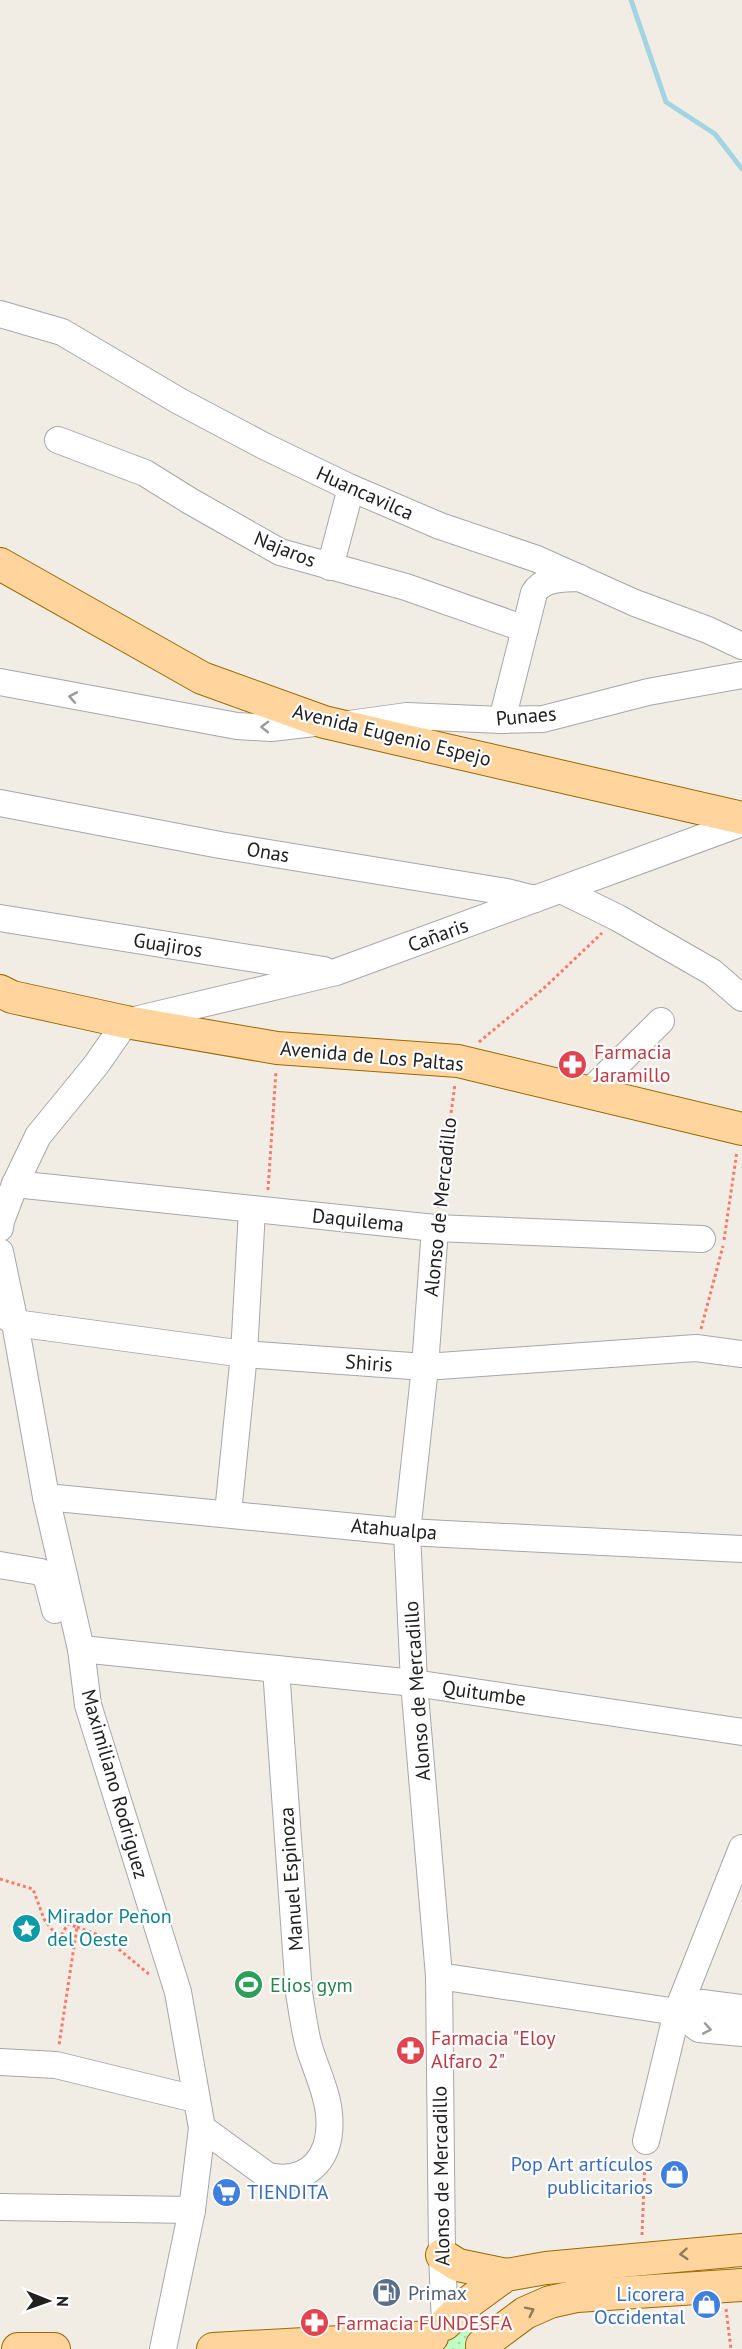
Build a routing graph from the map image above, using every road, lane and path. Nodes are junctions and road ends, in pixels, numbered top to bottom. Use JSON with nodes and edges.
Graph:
{"nodes":[{"id":1,"x":0,"y":314,"type":"edge"},
{"id":2,"x":58,"y":440,"type":"dead end"},
{"id":3,"x":351,"y":488,"type":"junction"},
{"id":4,"x":0,"y":564,"type":"edge"},
{"id":5,"x":330,"y":567,"type":"junction"},
{"id":6,"x":581,"y":578,"type":"junction"},
{"id":7,"x":525,"y":629,"type":"junction"},
{"id":8,"x":742,"y":646,"type":"edge"},
{"id":9,"x":742,"y":675,"type":"edge"},
{"id":10,"x":0,"y":682,"type":"edge"},
{"id":11,"x":502,"y":720,"type":"junction"},
{"id":12,"x":333,"y":724,"type":"junction"},
{"id":13,"x":0,"y":803,"type":"edge"},
{"id":14,"x":742,"y":818,"type":"edge"},
{"id":15,"x":742,"y":823,"type":"edge"},
{"id":16,"x":561,"y":890,"type":"junction"},
{"id":17,"x":535,"y":899,"type":"junction"},
{"id":18,"x":0,"y":918,"type":"edge"},
{"id":19,"x":618,"y":918,"type":"junction"},
{"id":20,"x":336,"y":972,"type":"junction"},
{"id":21,"x":0,"y":991,"type":"edge"},
{"id":22,"x":742,"y":998,"type":"edge"},
{"id":23,"x":661,"y":1021,"type":"dead end"},
{"id":24,"x":126,"y":1022,"type":"junction"},
{"id":25,"x":277,"y":1048,"type":"junction"},
{"id":26,"x":458,"y":1061,"type":"junction"},
{"id":27,"x":588,"y":1093,"type":"junction"},
{"id":28,"x":742,"y":1129,"type":"edge"},
{"id":29,"x":15,"y":1184,"type":"junction"},
{"id":30,"x":260,"y":1210,"type":"junction"},
{"id":31,"x":0,"y":1228,"type":"edge"},
{"id":32,"x":435,"y":1228,"type":"junction"},
{"id":33,"x":702,"y":1239,"type":"dead end"},
{"id":34,"x":0,"y":1252,"type":"edge"},
{"id":35,"x":8,"y":1317,"type":"edge"},
{"id":36,"x":243,"y":1354,"type":"junction"},
{"id":37,"x":742,"y":1354,"type":"edge"},
{"id":38,"x":425,"y":1367,"type":"junction"},
{"id":39,"x":46,"y":1497,"type":"junction"},
{"id":40,"x":228,"y":1513,"type":"junction"},
{"id":41,"x":407,"y":1532,"type":"junction"},
{"id":42,"x":742,"y":1549,"type":"edge"},
{"id":43,"x":0,"y":1565,"type":"edge"},
{"id":44,"x":81,"y":1648,"type":"junction"},
{"id":45,"x":276,"y":1669,"type":"junction"},
{"id":46,"x":414,"y":1683,"type":"junction"},
{"id":47,"x":88,"y":1705,"type":"junction"},
{"id":48,"x":742,"y":1732,"type":"edge"},
{"id":49,"x":742,"y":1848,"type":"edge"},
{"id":50,"x":736,"y":1878,"type":"edge"},
{"id":51,"x":0,"y":1879,"type":"edge"},
{"id":52,"x":77,"y":1927,"type":"junction"},
{"id":53,"x":439,"y":1976,"type":"junction"},
{"id":54,"x":178,"y":1992,"type":"junction"},
{"id":55,"x":742,"y":2008,"type":"edge"},
{"id":56,"x":677,"y":2012,"type":"junction"},
{"id":57,"x":742,"y":2033,"type":"edge"},
{"id":58,"x":0,"y":2062,"type":"edge"},
{"id":59,"x":56,"y":2065,"type":"junction"},
{"id":60,"x":195,"y":2099,"type":"junction"},
{"id":61,"x":202,"y":2128,"type":"junction"},
{"id":62,"x":646,"y":2141,"type":"joint"},
{"id":63,"x":0,"y":2207,"type":"edge"},
{"id":64,"x":192,"y":2211,"type":"junction"},
{"id":65,"x":742,"y":2250,"type":"edge"},
{"id":66,"x":442,"y":2254,"type":"junction"},
{"id":67,"x":641,"y":2257,"type":"junction"},
{"id":68,"x":506,"y":2275,"type":"junction"},
{"id":69,"x":732,"y":2286,"type":"edge"},
{"id":70,"x":436,"y":2337,"type":"edge"},
{"id":71,"x":482,"y":2347,"type":"edge"},
{"id":72,"x":18,"y":2349,"type":"edge"},
{"id":73,"x":54,"y":2349,"type":"edge"},
{"id":74,"x":163,"y":2349,"type":"edge"},
{"id":75,"x":213,"y":2349,"type":"edge"},
{"id":76,"x":731,"y":2349,"type":"edge"}],
"edges":[{"from":1,"to":3,"type":"street","name":"Huancavilca"},
{"from":2,"to":5,"type":"street","name":"Najaros"},
{"from":3,"to":5,"type":"street"},
{"from":3,"to":6,"type":"street","name":"Huancavilca"},
{"from":4,"to":12,"type":"main road","name":"Avenida Eugenio Espejo"},
{"from":5,"to":7,"type":"street","name":"Najaros"},
{"from":6,"to":7,"type":"street"},
{"from":6,"to":8,"type":"street","name":"Huancavilca"},
{"from":7,"to":11,"type":"street"},
{"from":9,"to":11,"type":"street","name":"Punaes"},
{"from":12,"to":10,"type":"street","name":"Punaes","one_way":true},
{"from":11,"to":12,"type":"street","name":"Punaes"},
{"from":12,"to":14,"type":"main road","name":"Avenida Eugenio Espejo"},
{"from":13,"to":17,"type":"street","name":"Onas"},
{"from":15,"to":16,"type":"street","name":"Cañaris"},
{"from":16,"to":17,"type":"street","name":"Cañaris"},
{"from":16,"to":19,"type":"street"},
{"from":17,"to":20,"type":"street","name":"Cañaris"},
{"from":18,"to":20,"type":"street","name":"Guajiros"},
{"from":19,"to":22,"type":"street"},
{"from":19,"to":26,"type":"path"},
{"from":20,"to":24,"type":"street","name":"Cañaris"},
{"from":21,"to":24,"type":"main road","name":"Avenida de Los Paltas"},
{"from":23,"to":27,"type":"street"},
{"from":24,"to":25,"type":"main road","name":"Avenida de Los Paltas"},
{"from":24,"to":29,"type":"street"},
{"from":25,"to":26,"type":"main road","name":"Avenida de Los Paltas"},
{"from":25,"to":30,"type":"path"},
{"from":26,"to":27,"type":"main road","name":"Avenida de Los Paltas"},
{"from":26,"to":32,"type":"path","name":"Alonso de Mercadillo"},
{"from":27,"to":28,"type":"main road","name":"Avenida de Los Paltas"},
{"from":29,"to":30,"type":"street","name":"Daquilema"},
{"from":29,"to":31,"type":"street"},
{"from":30,"to":32,"type":"street","name":"Daquilema"},
{"from":30,"to":36,"type":"street"},
{"from":32,"to":33,"type":"street","name":"Daquilema"},
{"from":32,"to":38,"type":"street","name":"Alonso de Mercadillo"},
{"from":34,"to":35,"type":"street","name":"Maximiliano Rodriguez"},
{"from":35,"to":36,"type":"street","name":"Shiris"},
{"from":35,"to":39,"type":"street","name":"Maximiliano Rodriguez"},
{"from":36,"to":38,"type":"street","name":"Shiris"},
{"from":36,"to":40,"type":"street"},
{"from":37,"to":38,"type":"street","name":"Shiris"},
{"from":38,"to":41,"type":"street","name":"Alonso de Mercadillo"},
{"from":39,"to":40,"type":"street","name":"Atahualpa"},
{"from":39,"to":44,"type":"street","name":"Maximiliano Rodriguez"},
{"from":40,"to":41,"type":"street","name":"Atahualpa"},
{"from":41,"to":42,"type":"street","name":"Atahualpa"},
{"from":41,"to":46,"type":"street","name":"Alonso de Mercadillo"},
{"from":43,"to":47,"type":"street"},
{"from":44,"to":45,"type":"street","name":"Quitumbe"},
{"from":44,"to":47,"type":"street","name":"Maximiliano Rodriguez"},
{"from":45,"to":46,"type":"street","name":"Quitumbe"},
{"from":45,"to":61,"type":"street","name":"Manuel Espinoza"},
{"from":46,"to":48,"type":"street","name":"Quitumbe"},
{"from":46,"to":53,"type":"street","name":"Alonso de Mercadillo"},
{"from":47,"to":54,"type":"street","name":"Maximiliano Rodriguez"},
{"from":49,"to":50,"type":"street"},
{"from":50,"to":56,"type":"street"},
{"from":51,"to":52,"type":"path"},
{"from":52,"to":54,"type":"path"},
{"from":52,"to":59,"type":"path"},
{"from":53,"to":56,"type":"street"},
{"from":53,"to":66,"type":"street","name":"Alonso de Mercadillo"},
{"from":54,"to":60,"type":"street","name":"Maximiliano Rodriguez"},
{"from":55,"to":56,"type":"street"},
{"from":56,"to":57,"type":"street","one_way":true},
{"from":56,"to":62,"type":"street"},
{"from":58,"to":59,"type":"street"},
{"from":59,"to":60,"type":"street"},
{"from":60,"to":61,"type":"street","name":"Maximiliano Rodriguez"},
{"from":61,"to":64,"type":"street","name":"Maximiliano Rodriguez"},
{"from":62,"to":67,"type":"path"},
{"from":63,"to":64,"type":"street"},
{"from":64,"to":74,"type":"street","name":"Maximiliano Rodriguez"},
{"from":65,"to":67,"type":"main road","one_way":true},
{"from":66,"to":68,"type":"main road"},
{"from":66,"to":70,"type":"street","name":"Alonso de Mercadillo"},
{"from":67,"to":68,"type":"main road"},
{"from":68,"to":70,"type":"main road"},
{"from":71,"to":69,"type":"main road","one_way":true},
{"from":69,"to":76,"type":"path"},
{"from":70,"to":71,"type":"main road"},
{"from":70,"to":75,"type":"main road"},
{"from":72,"to":73,"type":"main road"}]}
